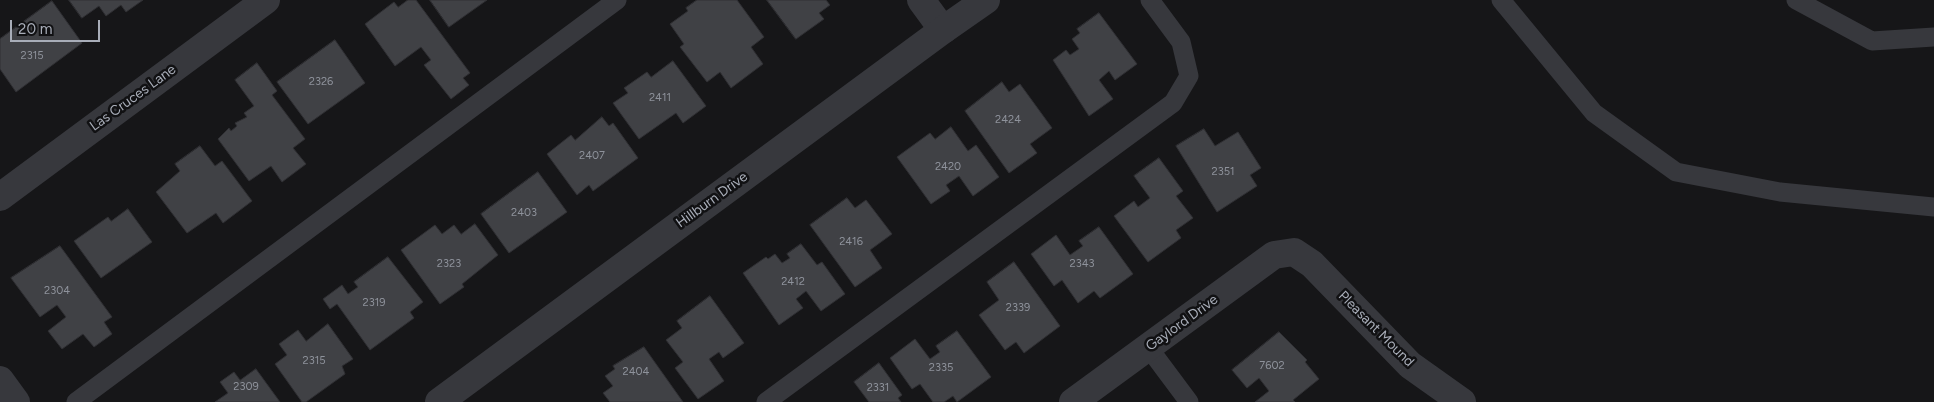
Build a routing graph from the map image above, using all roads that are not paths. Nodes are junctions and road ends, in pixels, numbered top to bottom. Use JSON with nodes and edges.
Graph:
{"nodes":[{"id":1,"x":266,"y":0,"type":"edge"},
{"id":2,"x":617,"y":0,"type":"edge"},
{"id":3,"x":921,"y":0,"type":"edge"},
{"id":4,"x":986,"y":0,"type":"edge"},
{"id":5,"x":1150,"y":0,"type":"edge"},
{"id":6,"x":1501,"y":0,"type":"edge"},
{"id":7,"x":1796,"y":0,"type":"edge"},
{"id":8,"x":943,"y":30,"type":"junction"},
{"id":9,"x":1934,"y":37,"type":"edge"},
{"id":10,"x":0,"y":197,"type":"edge"},
{"id":11,"x":1934,"y":207,"type":"edge"},
{"id":12,"x":1294,"y":252,"type":"joint"},
{"id":13,"x":1148,"y":347,"type":"junction"},
{"id":14,"x":0,"y":380,"type":"edge"},
{"id":15,"x":16,"y":402,"type":"edge"},
{"id":16,"x":76,"y":402,"type":"edge"},
{"id":17,"x":439,"y":402,"type":"edge"},
{"id":18,"x":766,"y":402,"type":"edge"},
{"id":19,"x":1073,"y":402,"type":"edge"},
{"id":20,"x":1189,"y":402,"type":"edge"},
{"id":21,"x":1462,"y":402,"type":"edge"}],
"edges":[{"from":1,"to":10,"type":"street","name":"Las Cruces Lane"},
{"from":2,"to":16,"type":"lane"},
{"from":3,"to":8,"type":"street"},
{"from":4,"to":8,"type":"street","name":"Hillburn Drive"},
{"from":5,"to":18,"type":"lane"},
{"from":6,"to":11,"type":"lane"},
{"from":7,"to":9,"type":"lane"},
{"from":8,"to":17,"type":"street","name":"Hillburn Drive"},
{"from":12,"to":13,"type":"street","name":"Gaylord Drive"},
{"from":12,"to":21,"type":"street","name":"Pleasant Mound"},
{"from":13,"to":19,"type":"street","name":"Gaylord Drive"},
{"from":13,"to":20,"type":"lane"},
{"from":14,"to":15,"type":"street"}]}
